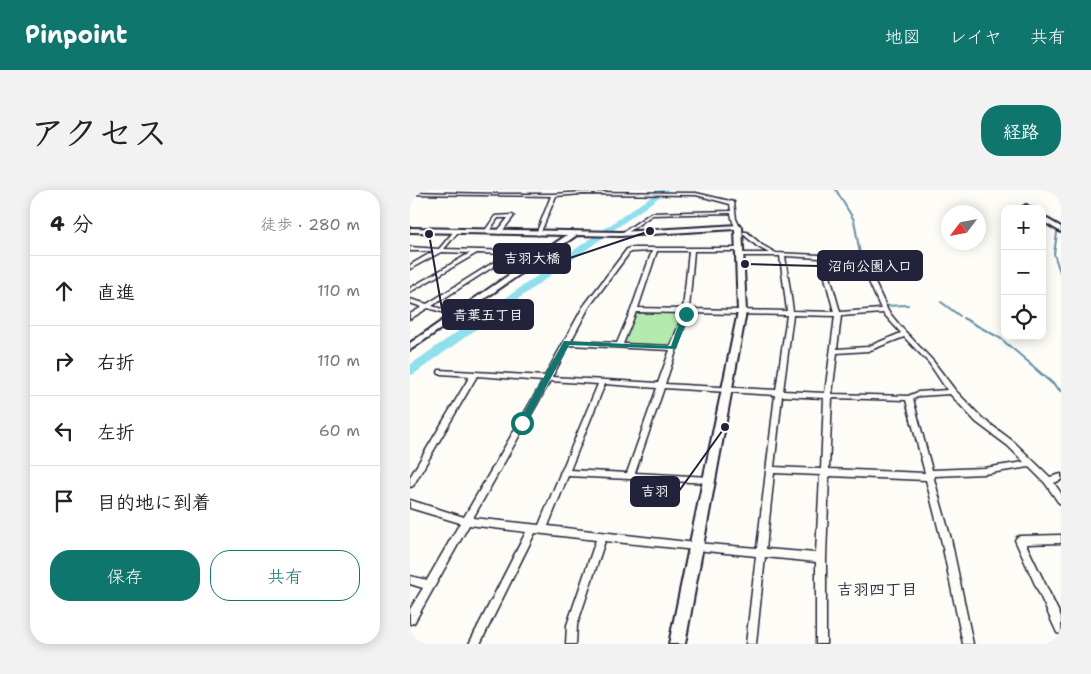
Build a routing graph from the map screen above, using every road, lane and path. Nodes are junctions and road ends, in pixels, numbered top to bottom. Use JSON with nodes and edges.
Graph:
{"nodes":[{"id":1,"x":583,"y":191,"type":"edge"},
{"id":2,"x":646,"y":192,"type":"edge"},
{"id":3,"x":410,"y":193,"type":"edge"},
{"id":4,"x":554,"y":195,"type":"junction"},
{"id":5,"x":733,"y":212,"type":"junction"},
{"id":6,"x":1046,"y":221,"type":"edge"},
{"id":7,"x":410,"y":230,"type":"edge"},
{"id":8,"x":742,"y":230,"type":"junction"},
{"id":9,"x":1061,"y":230,"type":"edge"},
{"id":10,"x":456,"y":232,"type":"junction"},
{"id":11,"x":486,"y":232,"type":"junction"},
{"id":12,"x":498,"y":233,"type":"junction"},
{"id":13,"x":538,"y":234,"type":"junction"},
{"id":14,"x":574,"y":234,"type":"junction"},
{"id":15,"x":622,"y":234,"type":"junction"},
{"id":16,"x":410,"y":249,"type":"edge"},
{"id":17,"x":655,"y":249,"type":"junction"},
{"id":18,"x":692,"y":249,"type":"junction"},
{"id":19,"x":440,"y":250,"type":"junction"},
{"id":20,"x":475,"y":251,"type":"junction"},
{"id":21,"x":512,"y":252,"type":"junction"},
{"id":22,"x":740,"y":252,"type":"junction"},
{"id":23,"x":546,"y":254,"type":"junction"},
{"id":24,"x":779,"y":255,"type":"junction"},
{"id":25,"x":822,"y":256,"type":"junction"},
{"id":26,"x":410,"y":267,"type":"edge"},
{"id":27,"x":410,"y":290,"type":"edge"},
{"id":28,"x":410,"y":301,"type":"edge"},
{"id":29,"x":427,"y":306,"type":"junction"},
{"id":30,"x":634,"y":310,"type":"junction"},
{"id":31,"x":686,"y":311,"type":"junction"},
{"id":32,"x":885,"y":311,"type":"junction"},
{"id":33,"x":742,"y":312,"type":"junction"},
{"id":34,"x":790,"y":313,"type":"junction"},
{"id":35,"x":457,"y":314,"type":"junction"},
{"id":36,"x":838,"y":314,"type":"junction"},
{"id":37,"x":410,"y":316,"type":"edge"},
{"id":38,"x":905,"y":334,"type":"junction"},
{"id":39,"x":567,"y":343,"type":"junction"},
{"id":40,"x":619,"y":346,"type":"junction"},
{"id":41,"x":410,"y":347,"type":"edge"},
{"id":42,"x":674,"y":348,"type":"junction"},
{"id":43,"x":833,"y":351,"type":"junction"},
{"id":44,"x":441,"y":372,"type":"dead end"},
{"id":45,"x":474,"y":375,"type":"junction"},
{"id":46,"x":547,"y":380,"type":"junction"},
{"id":47,"x":602,"y":382,"type":"junction"},
{"id":48,"x":661,"y":386,"type":"junction"},
{"id":49,"x":727,"y":390,"type":"junction"},
{"id":50,"x":952,"y":392,"type":"junction"},
{"id":51,"x":779,"y":393,"type":"junction"},
{"id":52,"x":828,"y":396,"type":"junction"},
{"id":53,"x":909,"y":398,"type":"junction"},
{"id":54,"x":1030,"y":464,"type":"junction"},
{"id":55,"x":770,"y":470,"type":"junction"},
{"id":56,"x":824,"y":472,"type":"junction"},
{"id":57,"x":564,"y":473,"type":"junction"},
{"id":58,"x":930,"y":475,"type":"junction"},
{"id":59,"x":630,"y":476,"type":"junction"},
{"id":60,"x":1061,"y":477,"type":"edge"},
{"id":61,"x":710,"y":480,"type":"junction"},
{"id":62,"x":1048,"y":481,"type":"junction"},
{"id":63,"x":410,"y":484,"type":"edge"},
{"id":64,"x":1061,"y":500,"type":"edge"},
{"id":65,"x":410,"y":504,"type":"edge"},
{"id":66,"x":466,"y":520,"type":"junction"},
{"id":67,"x":537,"y":529,"type":"junction"},
{"id":68,"x":602,"y":537,"type":"junction"},
{"id":69,"x":1061,"y":539,"type":"edge"},
{"id":70,"x":696,"y":547,"type":"junction"},
{"id":71,"x":760,"y":552,"type":"junction"},
{"id":72,"x":821,"y":558,"type":"junction"},
{"id":73,"x":410,"y":580,"type":"edge"},
{"id":74,"x":430,"y":585,"type":"junction"},
{"id":75,"x":410,"y":619,"type":"edge"},
{"id":76,"x":1060,"y":624,"type":"edge"},
{"id":77,"x":474,"y":644,"type":"edge"},
{"id":78,"x":571,"y":644,"type":"edge"},
{"id":79,"x":677,"y":644,"type":"edge"},
{"id":80,"x":751,"y":644,"type":"edge"},
{"id":81,"x":821,"y":644,"type":"edge"},
{"id":82,"x":968,"y":644,"type":"edge"}],
"edges":[{"from":1,"to":2,"type":"street"},
{"from":1,"to":4,"type":"street"},
{"from":2,"to":5,"type":"street"},
{"from":3,"to":4,"type":"street"},
{"from":4,"to":13,"type":"street"},
{"from":5,"to":8,"type":"street"},
{"from":5,"to":15,"type":"street"},
{"from":6,"to":9,"type":"street"},
{"from":7,"to":10,"type":"street"},
{"from":8,"to":15,"type":"street"},
{"from":8,"to":22,"type":"street"},
{"from":8,"to":24,"type":"street"},
{"from":10,"to":11,"type":"street"},
{"from":10,"to":19,"type":"street"},
{"from":11,"to":12,"type":"street"},
{"from":11,"to":12,"type":"street"},
{"from":12,"to":13,"type":"street"},
{"from":13,"to":14,"type":"street"},
{"from":14,"to":15,"type":"street"},
{"from":14,"to":23,"type":"street"},
{"from":16,"to":19,"type":"street"},
{"from":17,"to":18,"type":"street"},
{"from":17,"to":30,"type":"street"},
{"from":17,"to":39,"type":"street"},
{"from":18,"to":22,"type":"street"},
{"from":18,"to":31,"type":"street"},
{"from":19,"to":20,"type":"street"},
{"from":19,"to":26,"type":"street"},
{"from":20,"to":21,"type":"street"},
{"from":20,"to":27,"type":"street"},
{"from":21,"to":23,"type":"street"},
{"from":21,"to":29,"type":"street"},
{"from":22,"to":24,"type":"street"},
{"from":22,"to":33,"type":"street"},
{"from":23,"to":35,"type":"street"},
{"from":24,"to":25,"type":"street"},
{"from":24,"to":34,"type":"street"},
{"from":25,"to":32,"type":"street"},
{"from":25,"to":36,"type":"street"},
{"from":28,"to":29,"type":"street"},
{"from":29,"to":35,"type":"street"},
{"from":29,"to":37,"type":"street"},
{"from":30,"to":31,"type":"street"},
{"from":30,"to":40,"type":"street"},
{"from":31,"to":33,"type":"street"},
{"from":31,"to":42,"type":"street"},
{"from":32,"to":36,"type":"street"},
{"from":32,"to":38,"type":"street"},
{"from":33,"to":34,"type":"street"},
{"from":33,"to":49,"type":"street"},
{"from":34,"to":36,"type":"street"},
{"from":34,"to":51,"type":"street"},
{"from":35,"to":41,"type":"street"},
{"from":36,"to":43,"type":"street"},
{"from":38,"to":43,"type":"street"},
{"from":38,"to":50,"type":"street"},
{"from":39,"to":40,"type":"street"},
{"from":39,"to":46,"type":"street"},
{"from":40,"to":42,"type":"street"},
{"from":42,"to":48,"type":"street"},
{"from":43,"to":52,"type":"street"},
{"from":44,"to":45,"type":"street"},
{"from":45,"to":46,"type":"street"},
{"from":45,"to":63,"type":"street"},
{"from":46,"to":47,"type":"street"},
{"from":46,"to":66,"type":"street"},
{"from":47,"to":48,"type":"street"},
{"from":47,"to":57,"type":"street"},
{"from":48,"to":49,"type":"street"},
{"from":48,"to":59,"type":"street"},
{"from":49,"to":51,"type":"street"},
{"from":49,"to":61,"type":"street"},
{"from":50,"to":53,"type":"street"},
{"from":50,"to":54,"type":"street"},
{"from":51,"to":52,"type":"street"},
{"from":51,"to":55,"type":"street"},
{"from":52,"to":53,"type":"street"},
{"from":52,"to":56,"type":"street"},
{"from":53,"to":58,"type":"street"},
{"from":54,"to":58,"type":"street"},
{"from":54,"to":62,"type":"street"},
{"from":55,"to":56,"type":"street"},
{"from":55,"to":71,"type":"street"},
{"from":56,"to":58,"type":"street"},
{"from":56,"to":72,"type":"street"},
{"from":57,"to":59,"type":"street"},
{"from":57,"to":67,"type":"street"},
{"from":58,"to":82,"type":"street"},
{"from":59,"to":61,"type":"street"},
{"from":60,"to":62,"type":"street"},
{"from":61,"to":70,"type":"street"},
{"from":62,"to":64,"type":"street"},
{"from":65,"to":66,"type":"street"},
{"from":66,"to":67,"type":"street"},
{"from":66,"to":74,"type":"street"},
{"from":67,"to":68,"type":"street"},
{"from":67,"to":77,"type":"street"},
{"from":68,"to":70,"type":"street"},
{"from":68,"to":78,"type":"street"},
{"from":69,"to":76,"type":"street"},
{"from":70,"to":71,"type":"street"},
{"from":70,"to":79,"type":"street"},
{"from":71,"to":72,"type":"street"},
{"from":71,"to":80,"type":"street"},
{"from":72,"to":81,"type":"street"},
{"from":73,"to":74,"type":"street"},
{"from":74,"to":75,"type":"street"}]}
